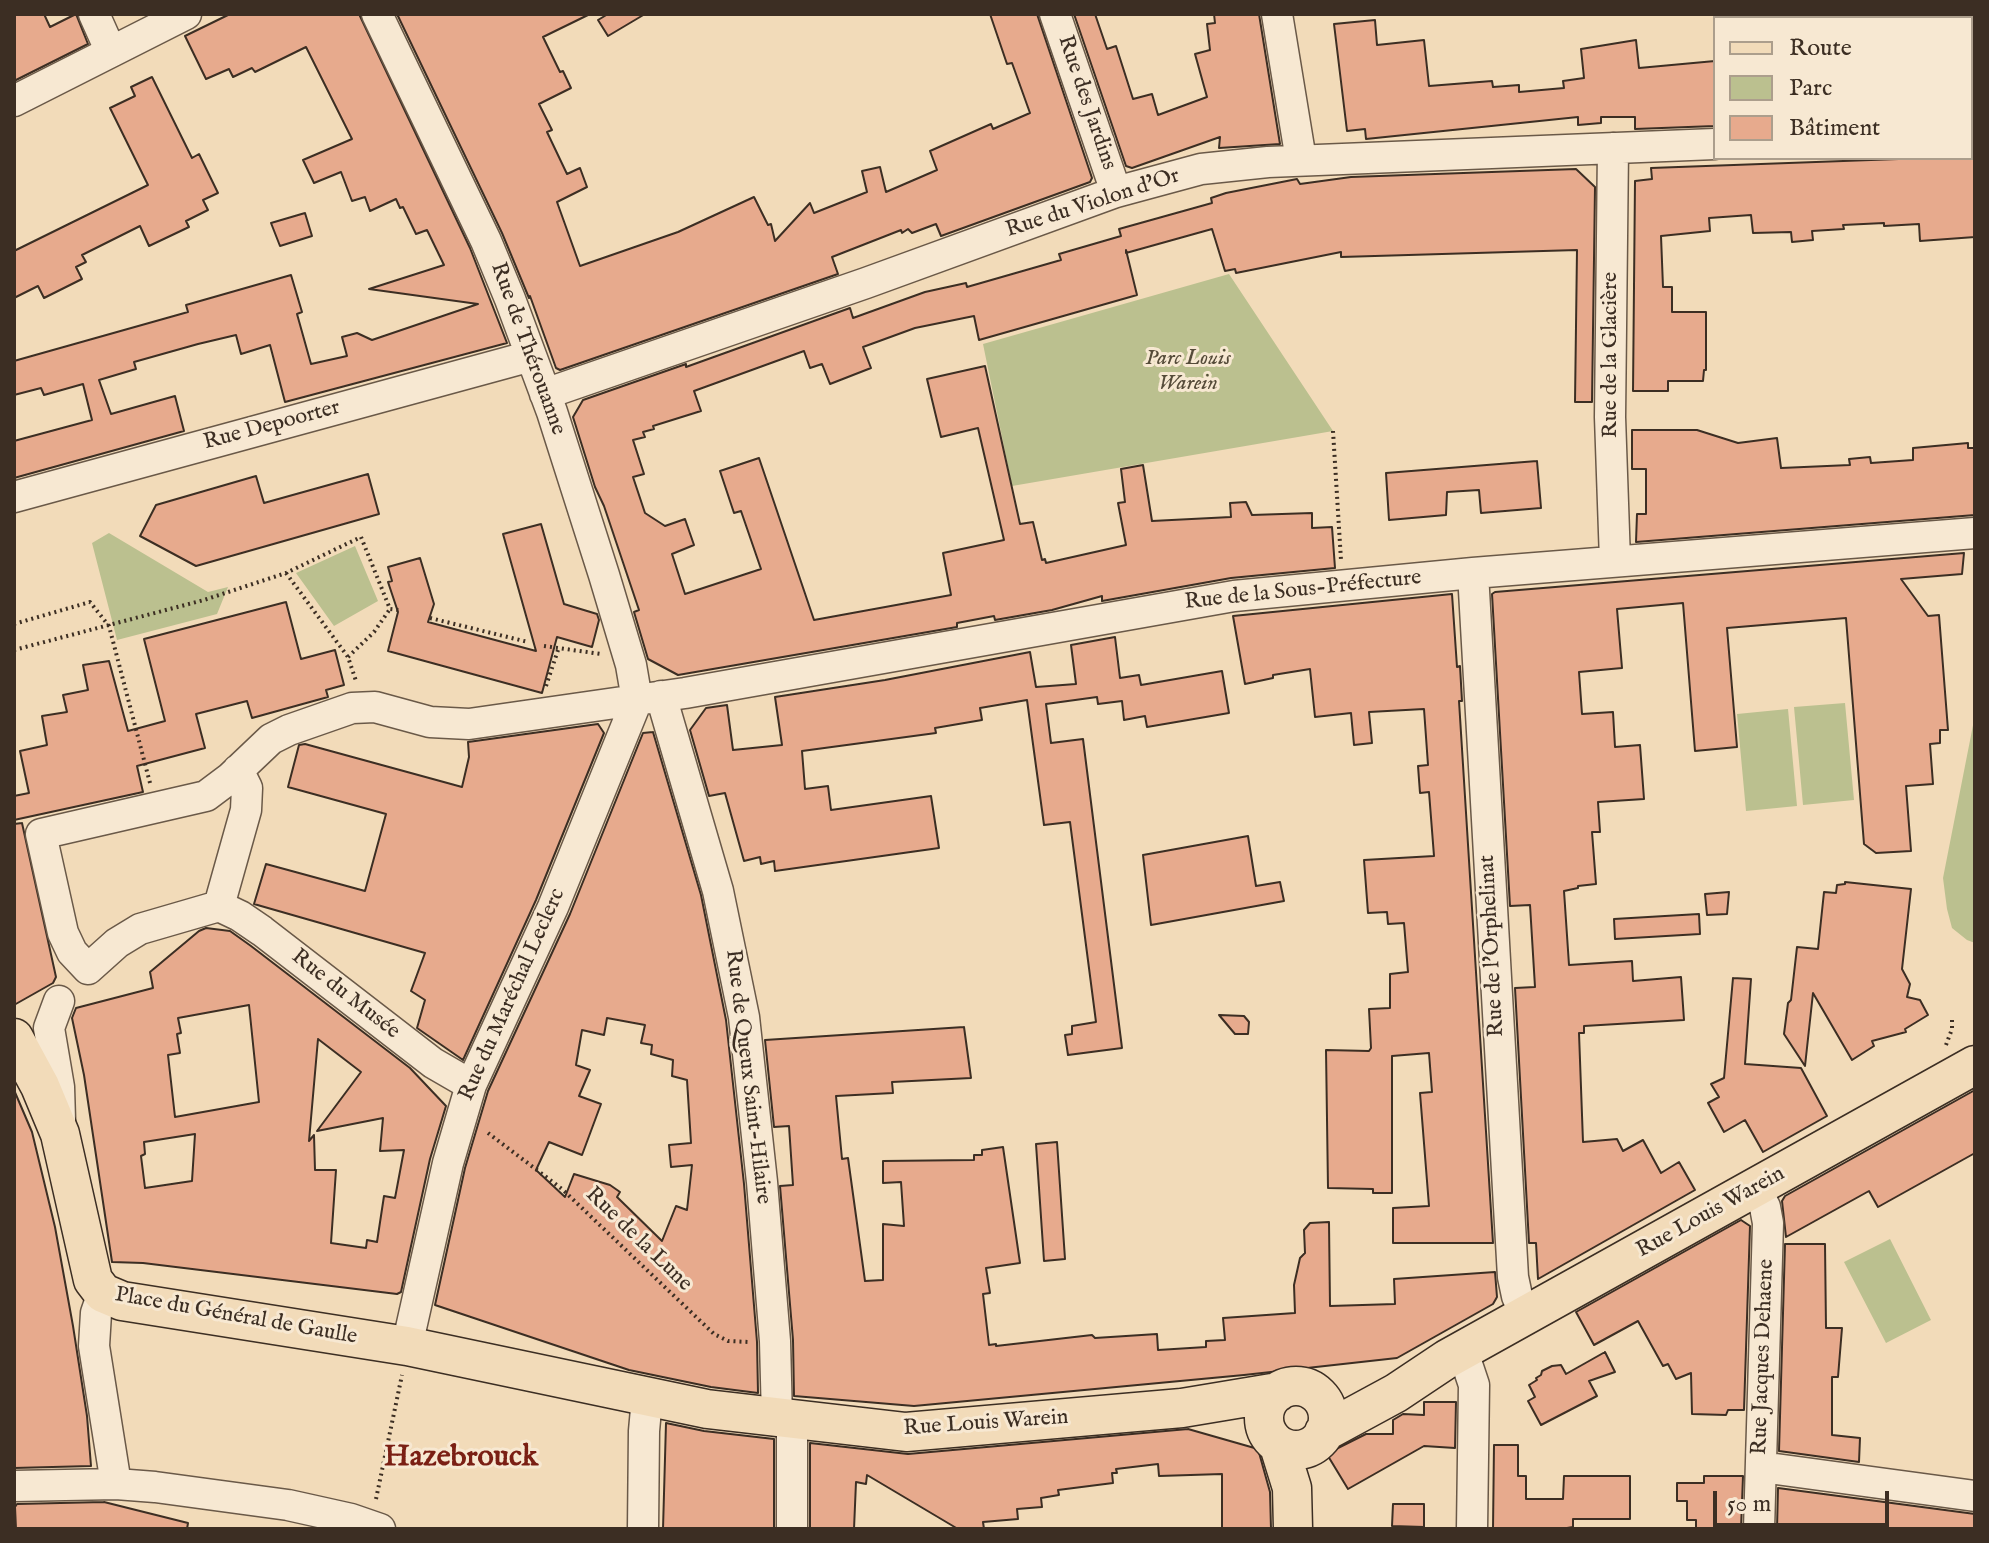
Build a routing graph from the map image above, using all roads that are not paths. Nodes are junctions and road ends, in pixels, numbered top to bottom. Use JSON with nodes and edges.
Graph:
{"nodes":[{"id":1,"x":94,"y":14,"type":"edge"},
{"id":2,"x":186,"y":14,"type":"edge"},
{"id":3,"x":377,"y":14,"type":"edge"},
{"id":4,"x":1055,"y":14,"type":"edge"},
{"id":5,"x":1277,"y":14,"type":"edge"},
{"id":6,"x":111,"y":52,"type":"junction"},
{"id":7,"x":14,"y":101,"type":"edge"},
{"id":8,"x":1713,"y":144,"type":"edge"},
{"id":9,"x":1613,"y":148,"type":"junction"},
{"id":10,"x":1301,"y":160,"type":"junction"},
{"id":11,"x":1116,"y":192,"type":"junction"},
{"id":12,"x":531,"y":356,"type":"junction"},
{"id":13,"x":545,"y":394,"type":"junction"},
{"id":14,"x":14,"y":497,"type":"edge"},
{"id":15,"x":1975,"y":533,"type":"edge"},
{"id":16,"x":1615,"y":561,"type":"junction"},
{"id":17,"x":1473,"y":573,"type":"junction"},
{"id":18,"x":649,"y":698,"type":"junction"},
{"id":19,"x":238,"y":770,"type":"junction"},
{"id":20,"x":27,"y":837,"type":"edge"},
{"id":21,"x":219,"y":906,"type":"junction"},
{"id":22,"x":88,"y":969,"type":"junction"},
{"id":23,"x":59,"y":1001,"type":"junction"},
{"id":24,"x":14,"y":1029,"type":"edge"},
{"id":25,"x":14,"y":1038,"type":"edge"},
{"id":26,"x":1975,"y":1065,"type":"edge"},
{"id":27,"x":471,"y":1085,"type":"junction"},
{"id":28,"x":60,"y":1134,"type":"junction"},
{"id":29,"x":1755,"y":1188,"type":"junction"},
{"id":30,"x":103,"y":1293,"type":"junction"},
{"id":31,"x":1526,"y":1317,"type":"junction"},
{"id":32,"x":407,"y":1346,"type":"junction"},
{"id":33,"x":1455,"y":1356,"type":"junction"},
{"id":34,"x":1278,"y":1392,"type":"junction"},
{"id":35,"x":1316,"y":1394,"type":"junction"},
{"id":36,"x":647,"y":1398,"type":"junction"},
{"id":37,"x":1182,"y":1408,"type":"junction"},
{"id":38,"x":784,"y":1419,"type":"junction"},
{"id":39,"x":1296,"y":1439,"type":"junction"},
{"id":40,"x":1761,"y":1467,"type":"junction"},
{"id":41,"x":116,"y":1484,"type":"junction"},
{"id":42,"x":14,"y":1486,"type":"edge"},
{"id":43,"x":1975,"y":1496,"type":"edge"},
{"id":44,"x":376,"y":1527,"type":"edge"},
{"id":45,"x":643,"y":1529,"type":"edge"},
{"id":46,"x":792,"y":1529,"type":"edge"},
{"id":47,"x":1293,"y":1529,"type":"edge"},
{"id":48,"x":1308,"y":1529,"type":"edge"},
{"id":49,"x":1472,"y":1529,"type":"edge"},
{"id":50,"x":1759,"y":1529,"type":"edge"}],
"edges":[{"from":1,"to":6,"type":"street"},
{"from":2,"to":6,"type":"street"},
{"from":3,"to":12,"type":"street","name":"Rue de Thérouanne"},
{"from":4,"to":11,"type":"street","name":"Rue des Jardins"},
{"from":5,"to":10,"type":"street"},
{"from":6,"to":7,"type":"street"},
{"from":8,"to":9,"type":"street","name":"Rue du Violon d'Or"},
{"from":9,"to":10,"type":"street","name":"Rue du Violon d'Or"},
{"from":9,"to":16,"type":"street","name":"Rue de la Glacière"},
{"from":10,"to":11,"type":"street","name":"Rue du Violon d'Or"},
{"from":11,"to":13,"type":"street","name":"Rue du Violon d'Or"},
{"from":12,"to":13,"type":"street","name":"Rue de Thérouanne"},
{"from":12,"to":14,"type":"street","name":"Rue Depoorter"},
{"from":13,"to":18,"type":"street","name":"Rue de Thérouanne"},
{"from":15,"to":16,"type":"street","name":"Rue de la Sous-Préfecture"},
{"from":16,"to":17,"type":"street","name":"Rue de la Sous-Préfecture"},
{"from":17,"to":18,"type":"street","name":"Rue de la Sous-Préfecture"},
{"from":17,"to":31,"type":"street","name":"Rue de l'Orphelinat"},
{"from":18,"to":19,"type":"street","name":"Rue de la Sous-Préfecture"},
{"from":18,"to":27,"type":"street","name":"Rue du Maréchal Leclerc"},
{"from":18,"to":38,"type":"street","name":"Rue de Queux Saint-Hilaire"},
{"from":19,"to":20,"type":"street"},
{"from":19,"to":21,"type":"street"},
{"from":20,"to":22,"type":"street"},
{"from":21,"to":22,"type":"street"},
{"from":21,"to":27,"type":"street","name":"Rue du Musée"},
{"from":22,"to":23,"type":"street"},
{"from":23,"to":24,"type":"street"},
{"from":23,"to":28,"type":"street"},
{"from":25,"to":28,"type":"main road"},
{"from":26,"to":29,"type":"main road","name":"Rue Louis Warein"},
{"from":27,"to":32,"type":"street","name":"Rue du Maréchal Leclerc"},
{"from":28,"to":30,"type":"main road"},
{"from":29,"to":31,"type":"main road","name":"Rue Louis Warein"},
{"from":29,"to":40,"type":"street","name":"Rue Jacques Dehaene"},
{"from":30,"to":32,"type":"main road","name":"Place du Général de Gaulle"},
{"from":30,"to":41,"type":"street","name":"Place du Général de Gaulle"},
{"from":31,"to":33,"type":"main road","name":"Rue Louis Warein"},
{"from":32,"to":36,"type":"main road","name":"Place du Général de Gaulle"},
{"from":33,"to":35,"type":"main road","name":"Rue Louis Warein"},
{"from":33,"to":39,"type":"main road","name":"Rue Louis Warein"},
{"from":33,"to":49,"type":"street"},
{"from":34,"to":35,"type":"main road"},
{"from":34,"to":37,"type":"main road","name":"Rue Louis Warein"},
{"from":34,"to":39,"type":"main road"},
{"from":35,"to":39,"type":"main road"},
{"from":36,"to":38,"type":"main road","name":"Rue Louis Warein"},
{"from":36,"to":45,"type":"street"},
{"from":37,"to":38,"type":"main road","name":"Rue Louis Warein"},
{"from":37,"to":39,"type":"main road","name":"Rue Louis Warein"},
{"from":38,"to":46,"type":"street","name":"Rue de Queux Saint-Hilaire"},
{"from":39,"to":47,"type":"main road"},
{"from":39,"to":48,"type":"main road"},
{"from":40,"to":43,"type":"street"},
{"from":40,"to":50,"type":"street","name":"Rue Jacques Dehaene"},
{"from":41,"to":42,"type":"street"},
{"from":41,"to":44,"type":"street"}]}
